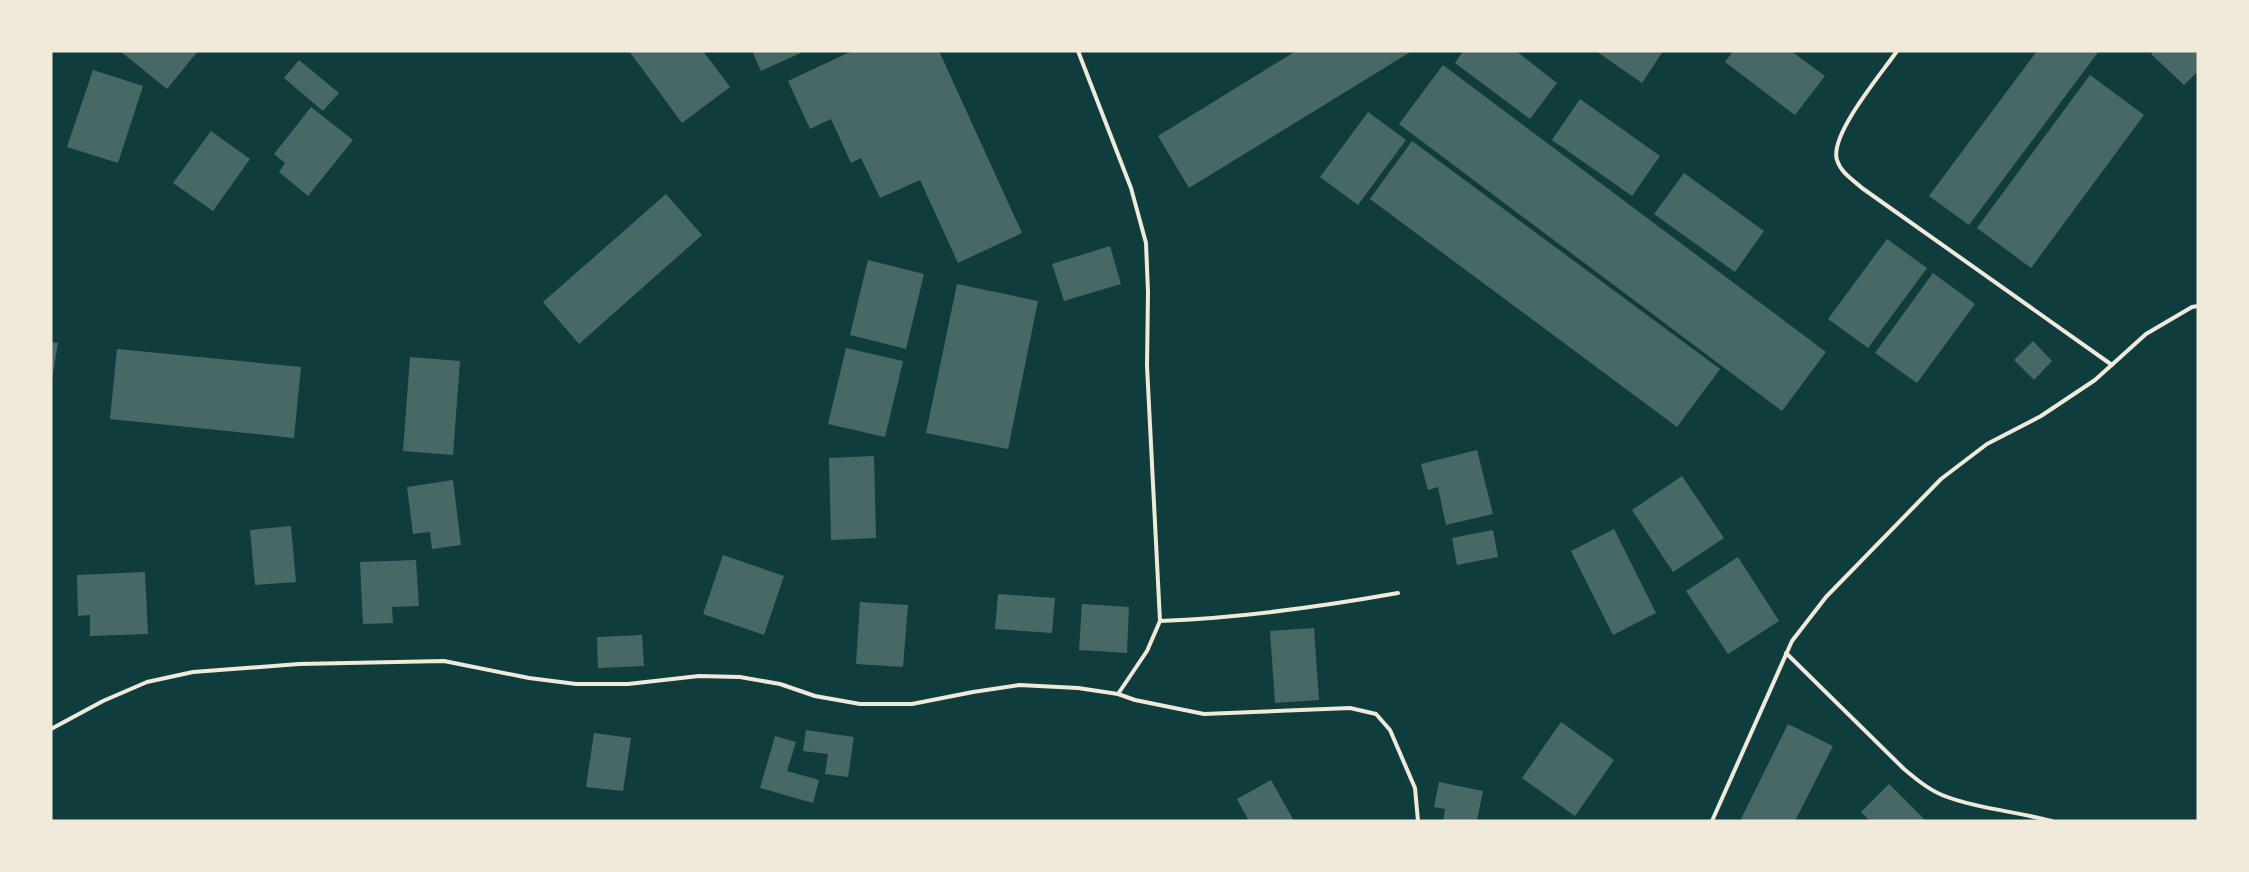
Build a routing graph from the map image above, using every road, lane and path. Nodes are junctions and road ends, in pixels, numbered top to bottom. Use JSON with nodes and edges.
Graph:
{"nodes":[{"id":1,"x":1078,"y":51,"type":"edge"},
{"id":2,"x":1897,"y":51,"type":"edge"},
{"id":3,"x":2198,"y":306,"type":"edge"},
{"id":4,"x":2112,"y":365,"type":"junction"},
{"id":5,"x":1398,"y":593,"type":"dead end"},
{"id":6,"x":1160,"y":620,"type":"junction"},
{"id":7,"x":1786,"y":653,"type":"junction"},
{"id":8,"x":1118,"y":694,"type":"junction"},
{"id":9,"x":51,"y":729,"type":"edge"},
{"id":10,"x":1418,"y":821,"type":"edge"},
{"id":11,"x":1712,"y":821,"type":"edge"},
{"id":12,"x":2052,"y":821,"type":"edge"}],
"edges":[{"from":1,"to":6,"type":"lane"},
{"from":2,"to":4,"type":"lane"},
{"from":3,"to":4,"type":"lane"},
{"from":4,"to":7,"type":"lane"},
{"from":5,"to":6,"type":"lane"},
{"from":6,"to":8,"type":"lane"},
{"from":7,"to":11,"type":"lane"},
{"from":7,"to":12,"type":"lane"},
{"from":8,"to":9,"type":"lane"},
{"from":8,"to":10,"type":"lane"}]}
